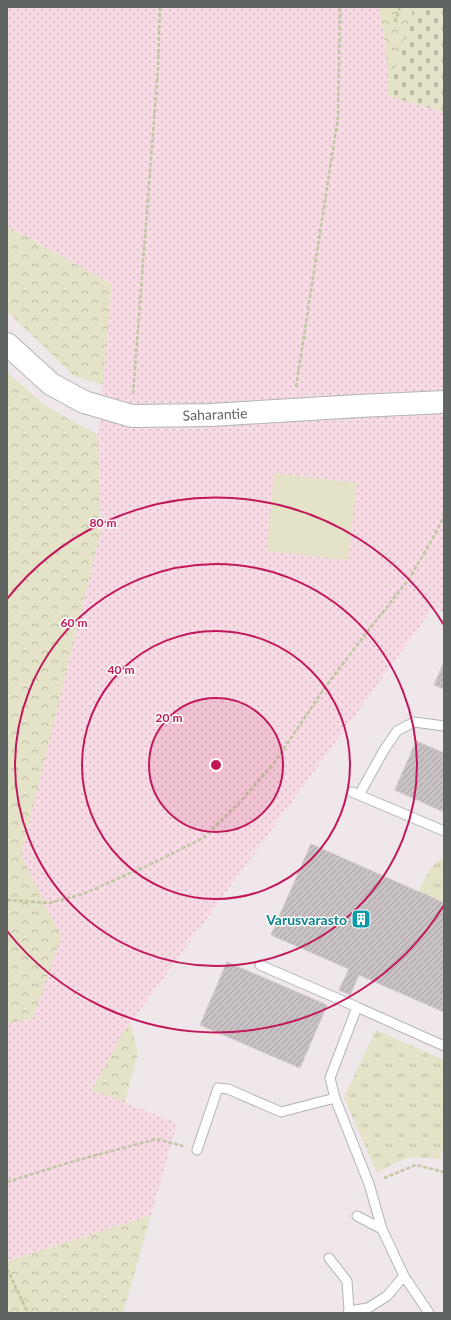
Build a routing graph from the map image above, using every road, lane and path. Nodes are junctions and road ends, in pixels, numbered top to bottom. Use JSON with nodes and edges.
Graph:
{"nodes":[{"id":1,"x":160,"y":7,"type":"edge"},
{"id":2,"x":340,"y":7,"type":"edge"},
{"id":3,"x":400,"y":7,"type":"edge"},
{"id":4,"x":395,"y":22,"type":"dead end"},
{"id":5,"x":7,"y":344,"type":"edge"},
{"id":6,"x":444,"y":402,"type":"edge"},
{"id":7,"x":292,"y":410,"type":"junction"},
{"id":8,"x":132,"y":416,"type":"junction"},
{"id":9,"x":444,"y":516,"type":"edge"},
{"id":10,"x":444,"y":726,"type":"edge"},
{"id":11,"x":444,"y":831,"type":"edge"},
{"id":12,"x":7,"y":900,"type":"edge"},
{"id":13,"x":260,"y":964,"type":"dead end"},
{"id":14,"x":357,"y":1007,"type":"junction"},
{"id":15,"x":444,"y":1046,"type":"edge"},
{"id":16,"x":335,"y":1098,"type":"junction"},
{"id":17,"x":197,"y":1150,"type":"joint"},
{"id":18,"x":444,"y":1172,"type":"edge"},
{"id":19,"x":7,"y":1182,"type":"edge"},
{"id":20,"x":369,"y":1184,"type":"junction"},
{"id":21,"x":357,"y":1216,"type":"dead end"},
{"id":22,"x":382,"y":1229,"type":"junction"},
{"id":23,"x":329,"y":1258,"type":"dead end"},
{"id":24,"x":7,"y":1269,"type":"edge"},
{"id":25,"x":404,"y":1276,"type":"junction"},
{"id":26,"x":348,"y":1312,"type":"edge"},
{"id":27,"x":28,"y":1313,"type":"edge"},
{"id":28,"x":429,"y":1313,"type":"edge"}],
"edges":[{"from":1,"to":8,"type":"path"},
{"from":2,"to":7,"type":"path"},
{"from":3,"to":4,"type":"path"},
{"from":5,"to":8,"type":"street","name":"Saharantie"},
{"from":6,"to":7,"type":"street","name":"Saharantie"},
{"from":7,"to":8,"type":"street","name":"Saharantie"},
{"from":9,"to":12,"type":"path"},
{"from":10,"to":11,"type":"lane"},
{"from":13,"to":14,"type":"lane"},
{"from":14,"to":15,"type":"lane"},
{"from":14,"to":16,"type":"lane"},
{"from":16,"to":17,"type":"lane"},
{"from":16,"to":20,"type":"lane"},
{"from":17,"to":19,"type":"path"},
{"from":18,"to":20,"type":"path"},
{"from":20,"to":22,"type":"lane"},
{"from":21,"to":22,"type":"lane"},
{"from":22,"to":25,"type":"lane"},
{"from":23,"to":26,"type":"lane"},
{"from":24,"to":27,"type":"path"},
{"from":25,"to":26,"type":"lane"},
{"from":25,"to":28,"type":"lane"}]}
